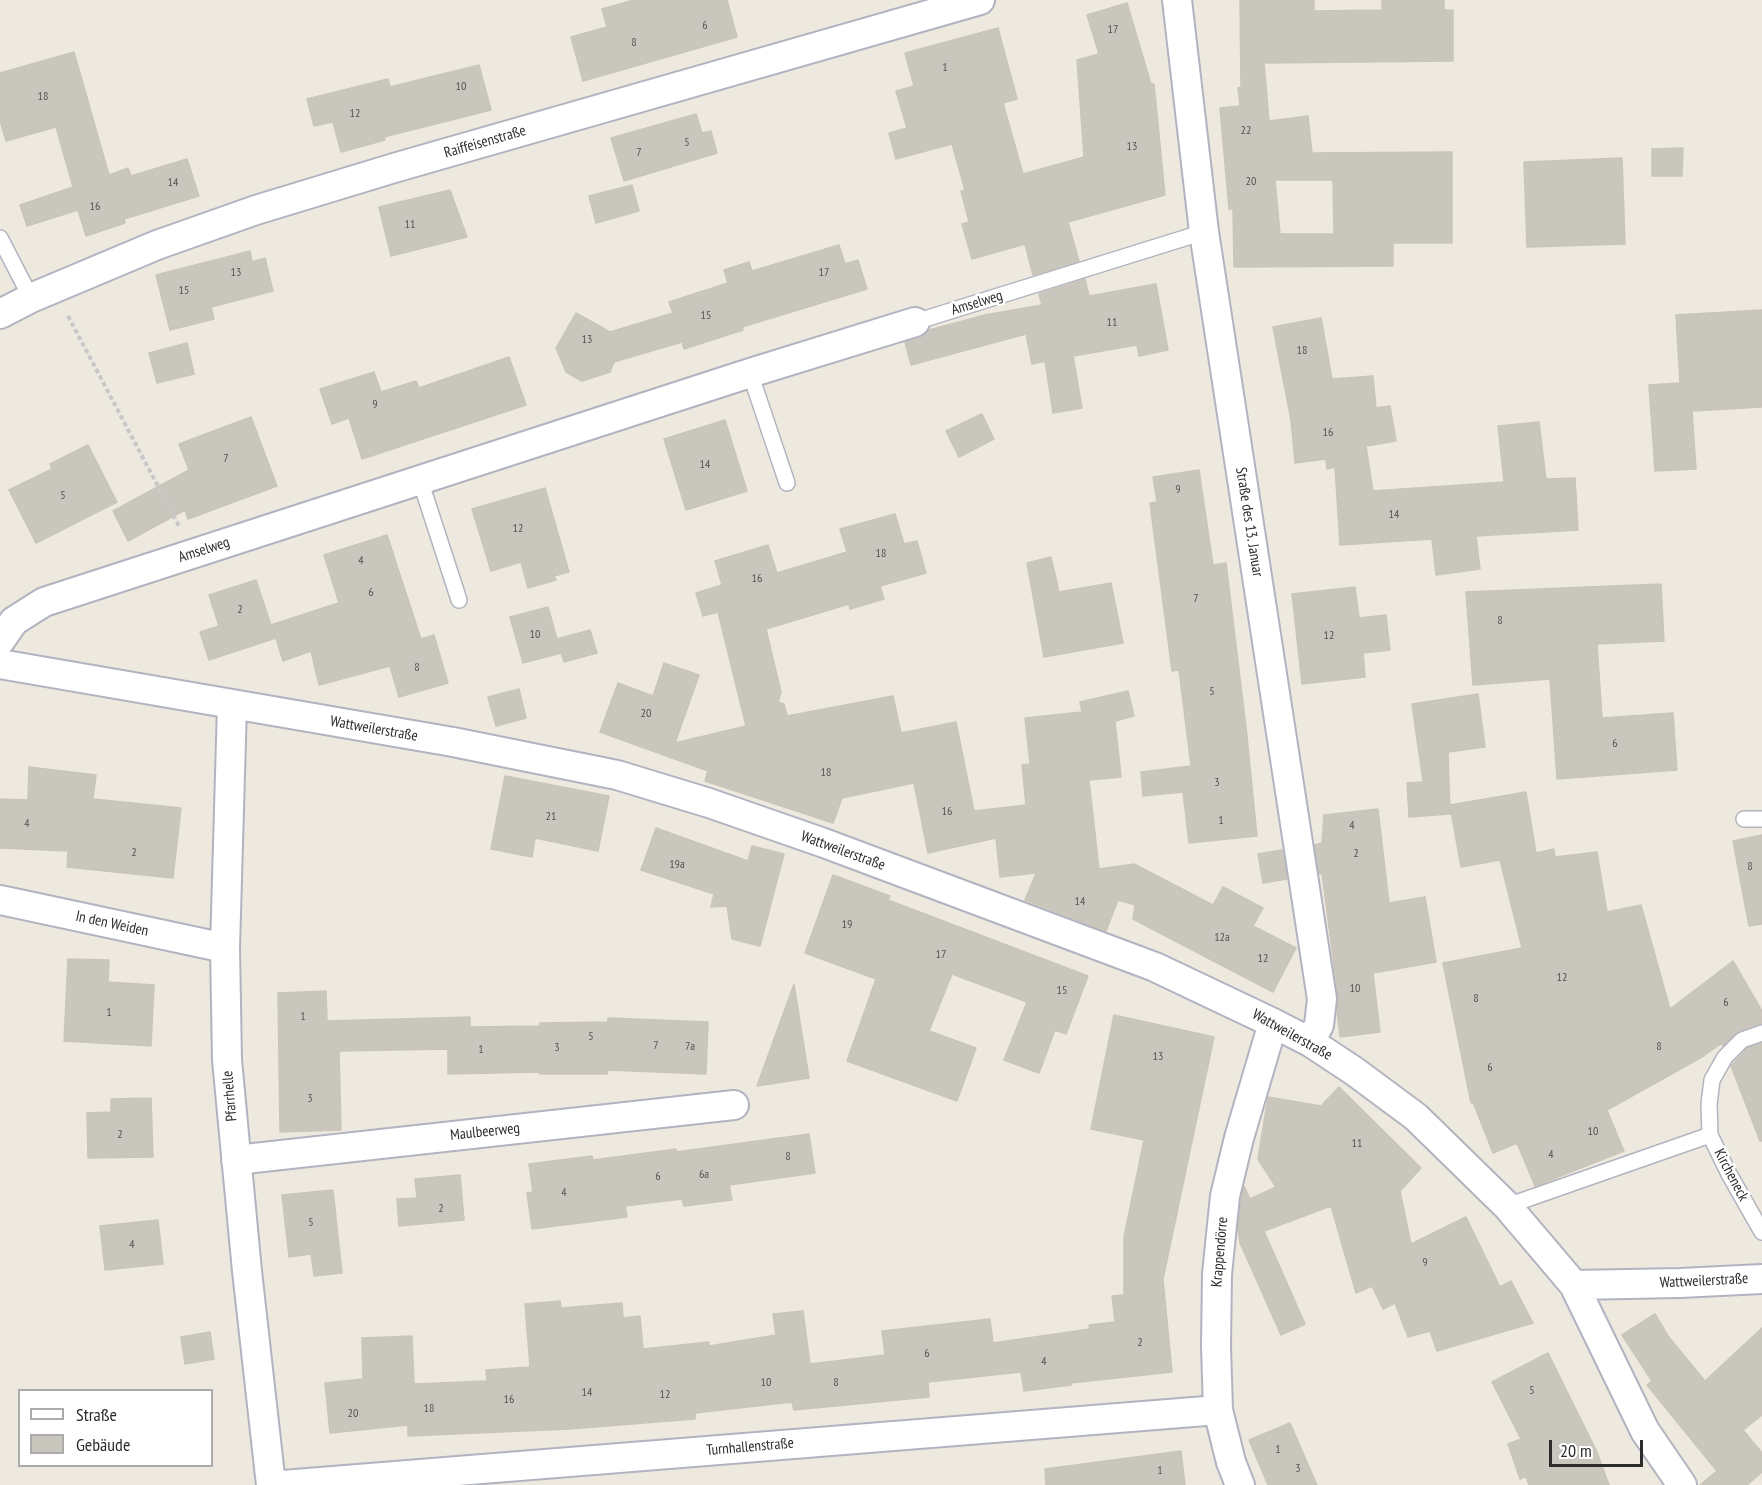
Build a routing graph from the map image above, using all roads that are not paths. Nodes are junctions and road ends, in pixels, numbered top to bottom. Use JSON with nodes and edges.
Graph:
{"nodes":[{"id":1,"x":980,"y":0,"type":"edge"},
{"id":2,"x":1177,"y":0,"type":"edge"},
{"id":3,"x":1204,"y":232,"type":"junction"},
{"id":4,"x":0,"y":238,"type":"edge"},
{"id":5,"x":42,"y":293,"type":"junction"},
{"id":6,"x":0,"y":314,"type":"edge"},
{"id":7,"x":915,"y":322,"type":"joint"},
{"id":8,"x":750,"y":373,"type":"junction"},
{"id":9,"x":420,"y":480,"type":"junction"},
{"id":10,"x":787,"y":483,"type":"dead end"},
{"id":11,"x":459,"y":600,"type":"dead end"},
{"id":12,"x":0,"y":641,"type":"edge"},
{"id":13,"x":0,"y":664,"type":"edge"},
{"id":14,"x":232,"y":705,"type":"junction"},
{"id":15,"x":1744,"y":819,"type":"dead end"},
{"id":16,"x":1762,"y":819,"type":"edge"},
{"id":17,"x":0,"y":900,"type":"edge"},
{"id":18,"x":225,"y":948,"type":"junction"},
{"id":19,"x":1273,"y":1023,"type":"junction"},
{"id":20,"x":1762,"y":1033,"type":"edge"},
{"id":21,"x":1310,"y":1042,"type":"junction"},
{"id":22,"x":734,"y":1105,"type":"dead end"},
{"id":23,"x":1710,"y":1135,"type":"junction"},
{"id":24,"x":236,"y":1160,"type":"junction"},
{"id":25,"x":1507,"y":1206,"type":"junction"},
{"id":26,"x":1762,"y":1232,"type":"edge"},
{"id":27,"x":1762,"y":1279,"type":"edge"},
{"id":28,"x":1574,"y":1285,"type":"junction"},
{"id":29,"x":1218,"y":1410,"type":"junction"},
{"id":30,"x":271,"y":1485,"type":"edge"},
{"id":31,"x":283,"y":1485,"type":"edge"},
{"id":32,"x":1240,"y":1485,"type":"edge"},
{"id":33,"x":1682,"y":1485,"type":"edge"}],
"edges":[{"from":1,"to":5,"type":"street","name":"Raiffeisenstraße"},
{"from":2,"to":3,"type":"street","name":"Straße des 13. Januar"},
{"from":3,"to":7,"type":"lane","name":"Amselweg"},
{"from":3,"to":21,"type":"street","name":"Straße des 13. Januar"},
{"from":4,"to":5,"type":"lane"},
{"from":5,"to":6,"type":"street","name":"Raiffeisenstraße"},
{"from":7,"to":8,"type":"street","name":"Amselweg"},
{"from":8,"to":9,"type":"street","name":"Amselweg"},
{"from":8,"to":10,"type":"lane"},
{"from":9,"to":11,"type":"lane"},
{"from":9,"to":12,"type":"street","name":"Amselweg"},
{"from":13,"to":14,"type":"street","name":"Wattweilerstraße"},
{"from":14,"to":18,"type":"street","name":"Pfarrhelle"},
{"from":14,"to":19,"type":"street","name":"Wattweilerstraße"},
{"from":15,"to":16,"type":"lane"},
{"from":17,"to":18,"type":"street","name":"In den Weiden"},
{"from":18,"to":24,"type":"street","name":"Pfarrhelle"},
{"from":19,"to":21,"type":"street","name":"Wattweilerstraße"},
{"from":19,"to":29,"type":"street","name":"Krappendörre"},
{"from":20,"to":23,"type":"lane","name":"Kircheneck"},
{"from":21,"to":25,"type":"street","name":"Wattweilerstraße"},
{"from":22,"to":24,"type":"street","name":"Maulbeerweg"},
{"from":23,"to":25,"type":"lane"},
{"from":23,"to":26,"type":"lane","name":"Kircheneck"},
{"from":24,"to":30,"type":"street","name":"Pfarrhelle"},
{"from":25,"to":28,"type":"street","name":"Wattweilerstraße"},
{"from":27,"to":28,"type":"street","name":"Wattweilerstraße"},
{"from":28,"to":33,"type":"street","name":"Wattweilerstraße"},
{"from":29,"to":31,"type":"street","name":"Turnhallenstraße"},
{"from":29,"to":32,"type":"street","name":"Krappendörre"}]}
